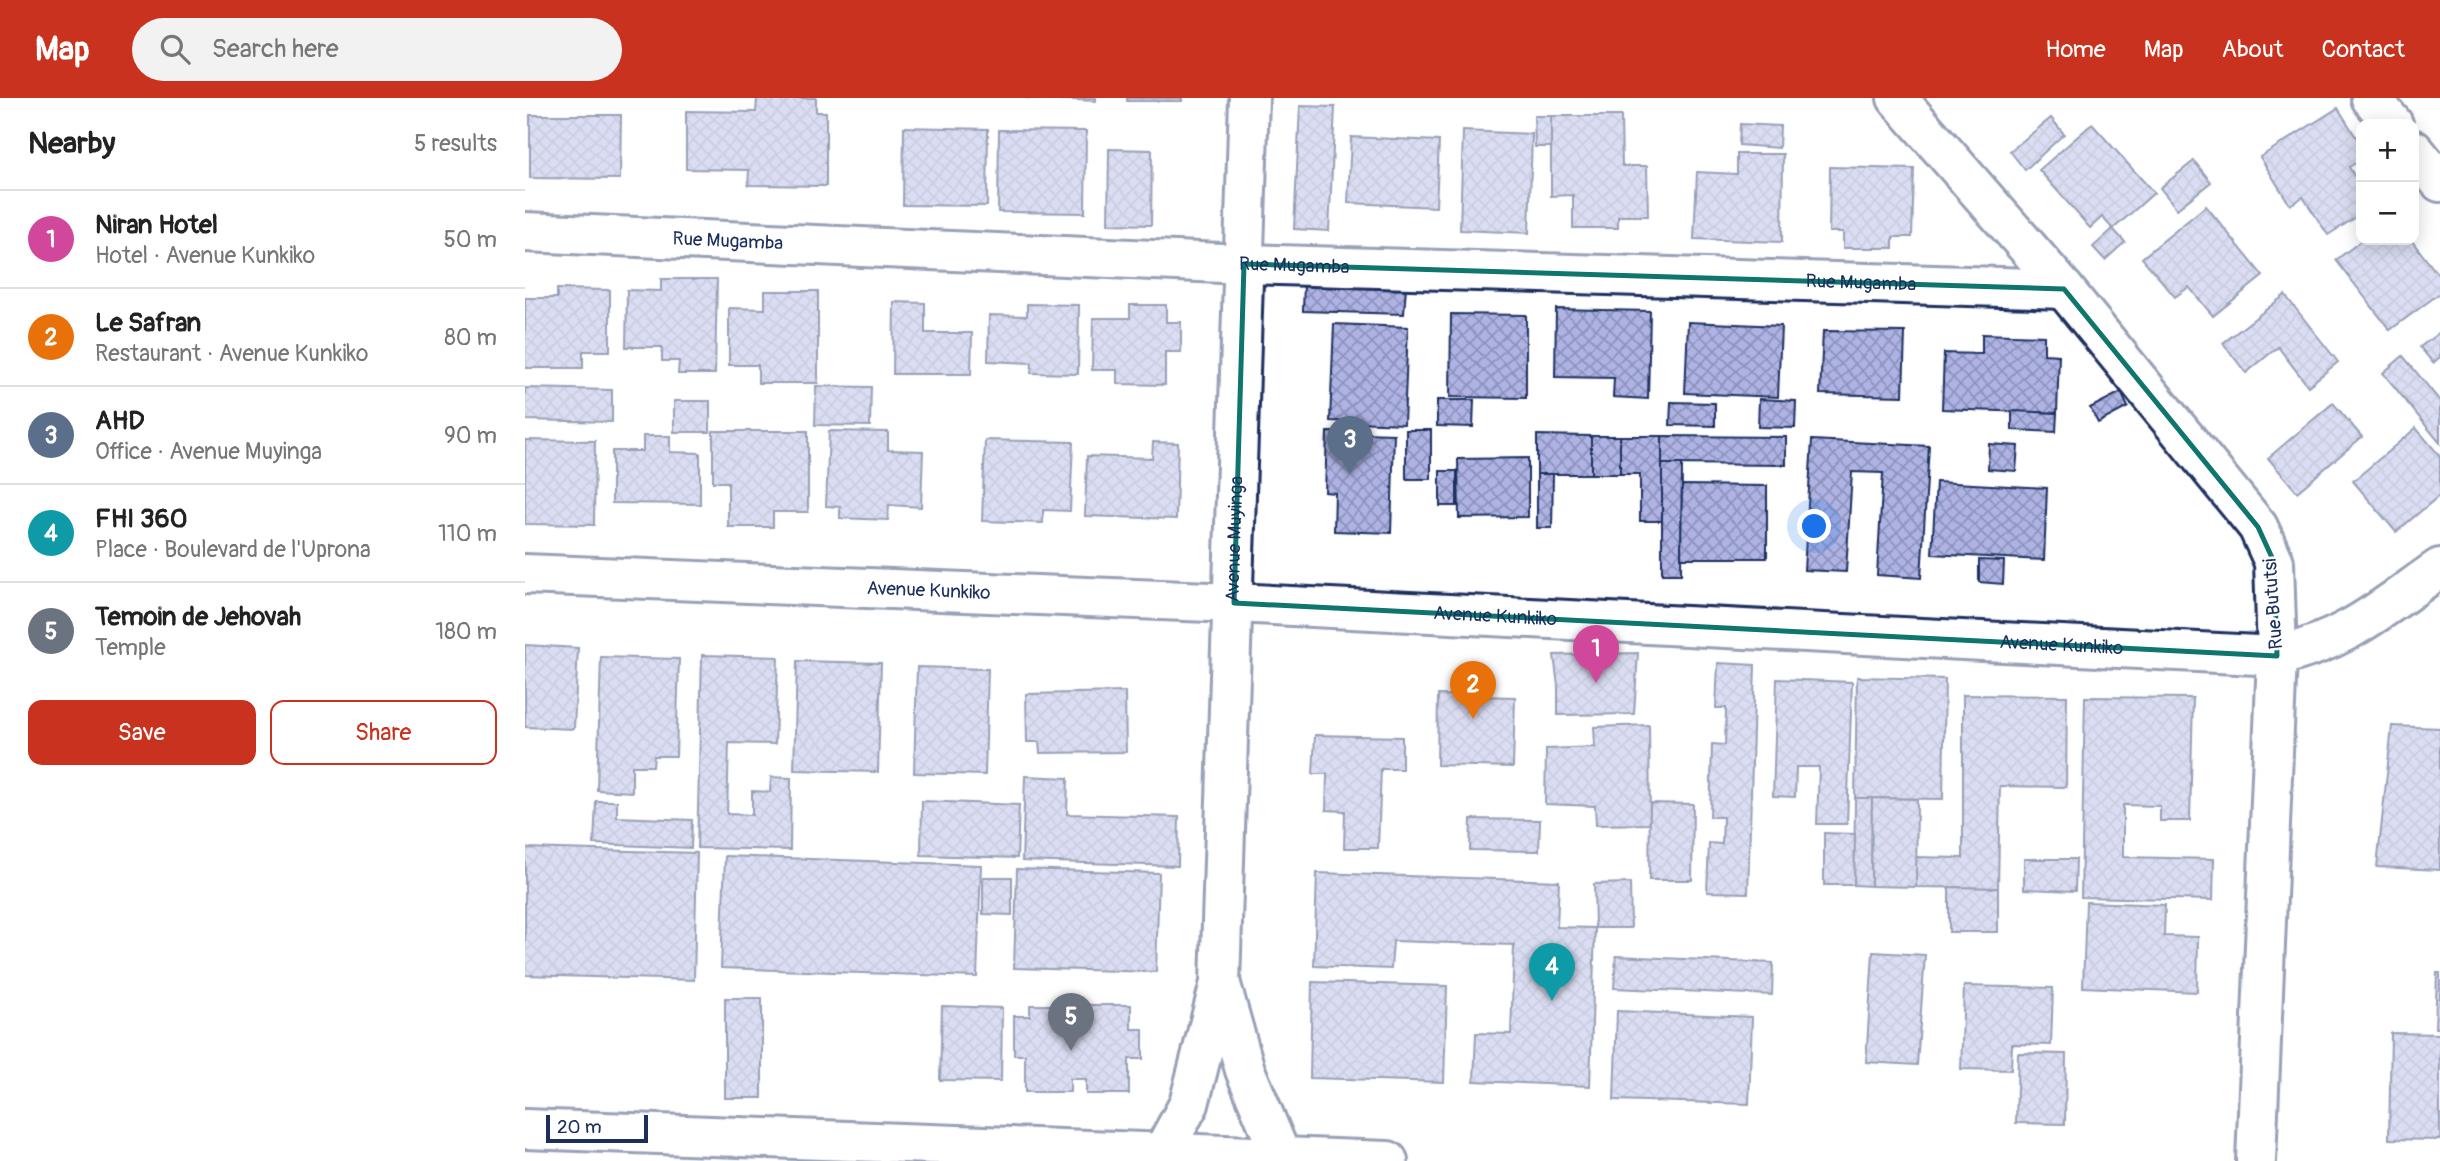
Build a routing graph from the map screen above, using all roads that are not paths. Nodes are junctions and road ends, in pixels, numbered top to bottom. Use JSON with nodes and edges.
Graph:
{"nodes":[{"id":1,"x":1249,"y":98,"type":"edge"},
{"id":2,"x":1897,"y":98,"type":"edge"},
{"id":3,"x":2371,"y":98,"type":"edge"},
{"id":4,"x":2389,"y":119,"type":"edge"},
{"id":5,"x":2419,"y":156,"type":"edge"},
{"id":6,"x":2440,"y":182,"type":"edge"},
{"id":7,"x":525,"y":232,"type":"edge"},
{"id":8,"x":1244,"y":264,"type":"junction"},
{"id":9,"x":2064,"y":289,"type":"junction"},
{"id":10,"x":2440,"y":568,"type":"edge"},
{"id":11,"x":525,"y":574,"type":"edge"},
{"id":12,"x":1234,"y":603,"type":"junction"},
{"id":13,"x":2277,"y":656,"type":"junction"},
{"id":14,"x":1220,"y":983,"type":"junction"},
{"id":15,"x":525,"y":1129,"type":"edge"},
{"id":16,"x":1160,"y":1156,"type":"edge"},
{"id":17,"x":1283,"y":1158,"type":"edge"},
{"id":18,"x":1388,"y":1161,"type":"edge"},
{"id":19,"x":2256,"y":1161,"type":"edge"}],
"edges":[{"from":1,"to":8,"type":"street","name":"Avenue Muyinga"},
{"from":2,"to":9,"type":"street","name":"Rue Bututsi"},
{"from":3,"to":4,"type":"street"},
{"from":5,"to":6,"type":"street"},
{"from":7,"to":8,"type":"street","name":"Rue Mugamba"},
{"from":8,"to":9,"type":"street","name":"Rue Mugamba"},
{"from":8,"to":12,"type":"street","name":"Avenue Muyinga"},
{"from":9,"to":13,"type":"street","name":"Rue Bututsi"},
{"from":10,"to":13,"type":"street","name":"Avenue Kunkiko"},
{"from":11,"to":12,"type":"street","name":"Avenue Kunkiko"},
{"from":12,"to":13,"type":"street","name":"Avenue Kunkiko"},
{"from":12,"to":14,"type":"street","name":"Avenue Muyinga"},
{"from":13,"to":19,"type":"street","name":"Rue Bututsi"},
{"from":14,"to":16,"type":"street","name":"Avenue Muyinga"},
{"from":14,"to":17,"type":"street","name":"Avenue Muyinga"},
{"from":15,"to":16,"type":"street"},
{"from":16,"to":17,"type":"street"},
{"from":17,"to":18,"type":"street"}]}
